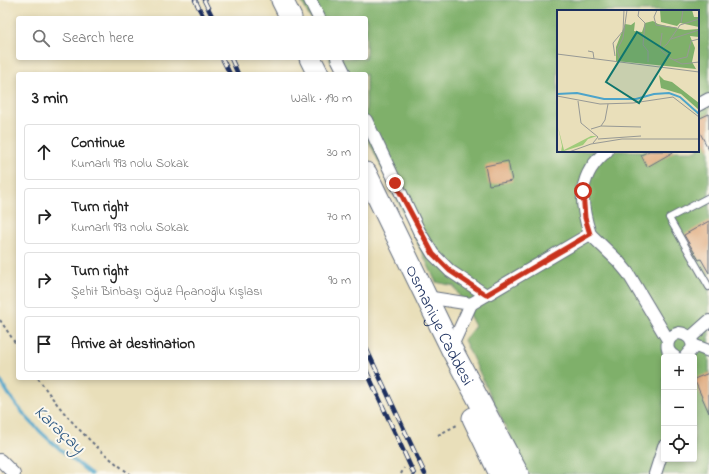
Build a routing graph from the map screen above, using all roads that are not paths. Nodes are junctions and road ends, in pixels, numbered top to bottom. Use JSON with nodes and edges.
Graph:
{"nodes":[{"id":1,"x":271,"y":0,"type":"edge"},
{"id":2,"x":282,"y":0,"type":"edge"},
{"id":3,"x":310,"y":0,"type":"edge"},
{"id":4,"x":278,"y":16,"type":"edge"},
{"id":5,"x":290,"y":16,"type":"edge"},
{"id":6,"x":318,"y":16,"type":"edge"},
{"id":7,"x":300,"y":60,"type":"edge"},
{"id":8,"x":311,"y":60,"type":"edge"},
{"id":9,"x":338,"y":60,"type":"edge"},
{"id":10,"x":305,"y":72,"type":"edge"},
{"id":11,"x":317,"y":72,"type":"edge"},
{"id":12,"x":344,"y":72,"type":"edge"},
{"id":13,"x":709,"y":99,"type":"edge"},
{"id":14,"x":699,"y":104,"type":"edge"},
{"id":15,"x":368,"y":124,"type":"edge"},
{"id":16,"x":606,"y":152,"type":"edge"},
{"id":17,"x":368,"y":177,"type":"edge"},
{"id":18,"x":709,"y":197,"type":"edge"},
{"id":19,"x":368,"y":202,"type":"edge"},
{"id":20,"x":590,"y":234,"type":"junction"},
{"id":21,"x":709,"y":288,"type":"edge"},
{"id":22,"x":486,"y":295,"type":"junction"},
{"id":23,"x":426,"y":297,"type":"junction"},
{"id":24,"x":471,"y":304,"type":"junction"},
{"id":25,"x":709,"y":321,"type":"edge"},
{"id":26,"x":668,"y":340,"type":"junction"},
{"id":27,"x":692,"y":342,"type":"junction"},
{"id":28,"x":451,"y":348,"type":"junction"},
{"id":29,"x":709,"y":351,"type":"edge"},
{"id":30,"x":673,"y":354,"type":"edge"},
{"id":31,"x":689,"y":354,"type":"edge"},
{"id":32,"x":661,"y":456,"type":"edge"},
{"id":33,"x":0,"y":460,"type":"edge"},
{"id":34,"x":14,"y":474,"type":"edge"},
{"id":35,"x":500,"y":474,"type":"edge"},
{"id":36,"x":518,"y":474,"type":"edge"},
{"id":37,"x":656,"y":474,"type":"edge"}],
"edges":[{"from":1,"to":4,"type":"highway"},
{"from":2,"to":5,"type":"highway"},
{"from":3,"to":6,"type":"street"},
{"from":7,"to":10,"type":"highway"},
{"from":8,"to":11,"type":"highway"},
{"from":9,"to":12,"type":"street"},
{"from":13,"to":14,"type":"street"},
{"from":15,"to":22,"type":"street"},
{"from":16,"to":20,"type":"street"},
{"from":17,"to":23,"type":"highway","name":"Osmaniye Caddesi"},
{"from":18,"to":21,"type":"lane"},
{"from":19,"to":35,"type":"highway"},
{"from":20,"to":22,"type":"street"},
{"from":20,"to":26,"type":"street"},
{"from":22,"to":24,"type":"street"},
{"from":23,"to":24,"type":"street"},
{"from":23,"to":28,"type":"highway","name":"Osmaniye Caddesi"},
{"from":24,"to":28,"type":"street"},
{"from":25,"to":27,"type":"street"},
{"from":26,"to":27,"type":"street"},
{"from":26,"to":30,"type":"street"},
{"from":27,"to":29,"type":"street"},
{"from":27,"to":31,"type":"street"},
{"from":28,"to":36,"type":"highway","name":"Osmaniye Caddesi"},
{"from":32,"to":37,"type":"street"},
{"from":33,"to":34,"type":"street"}]}
